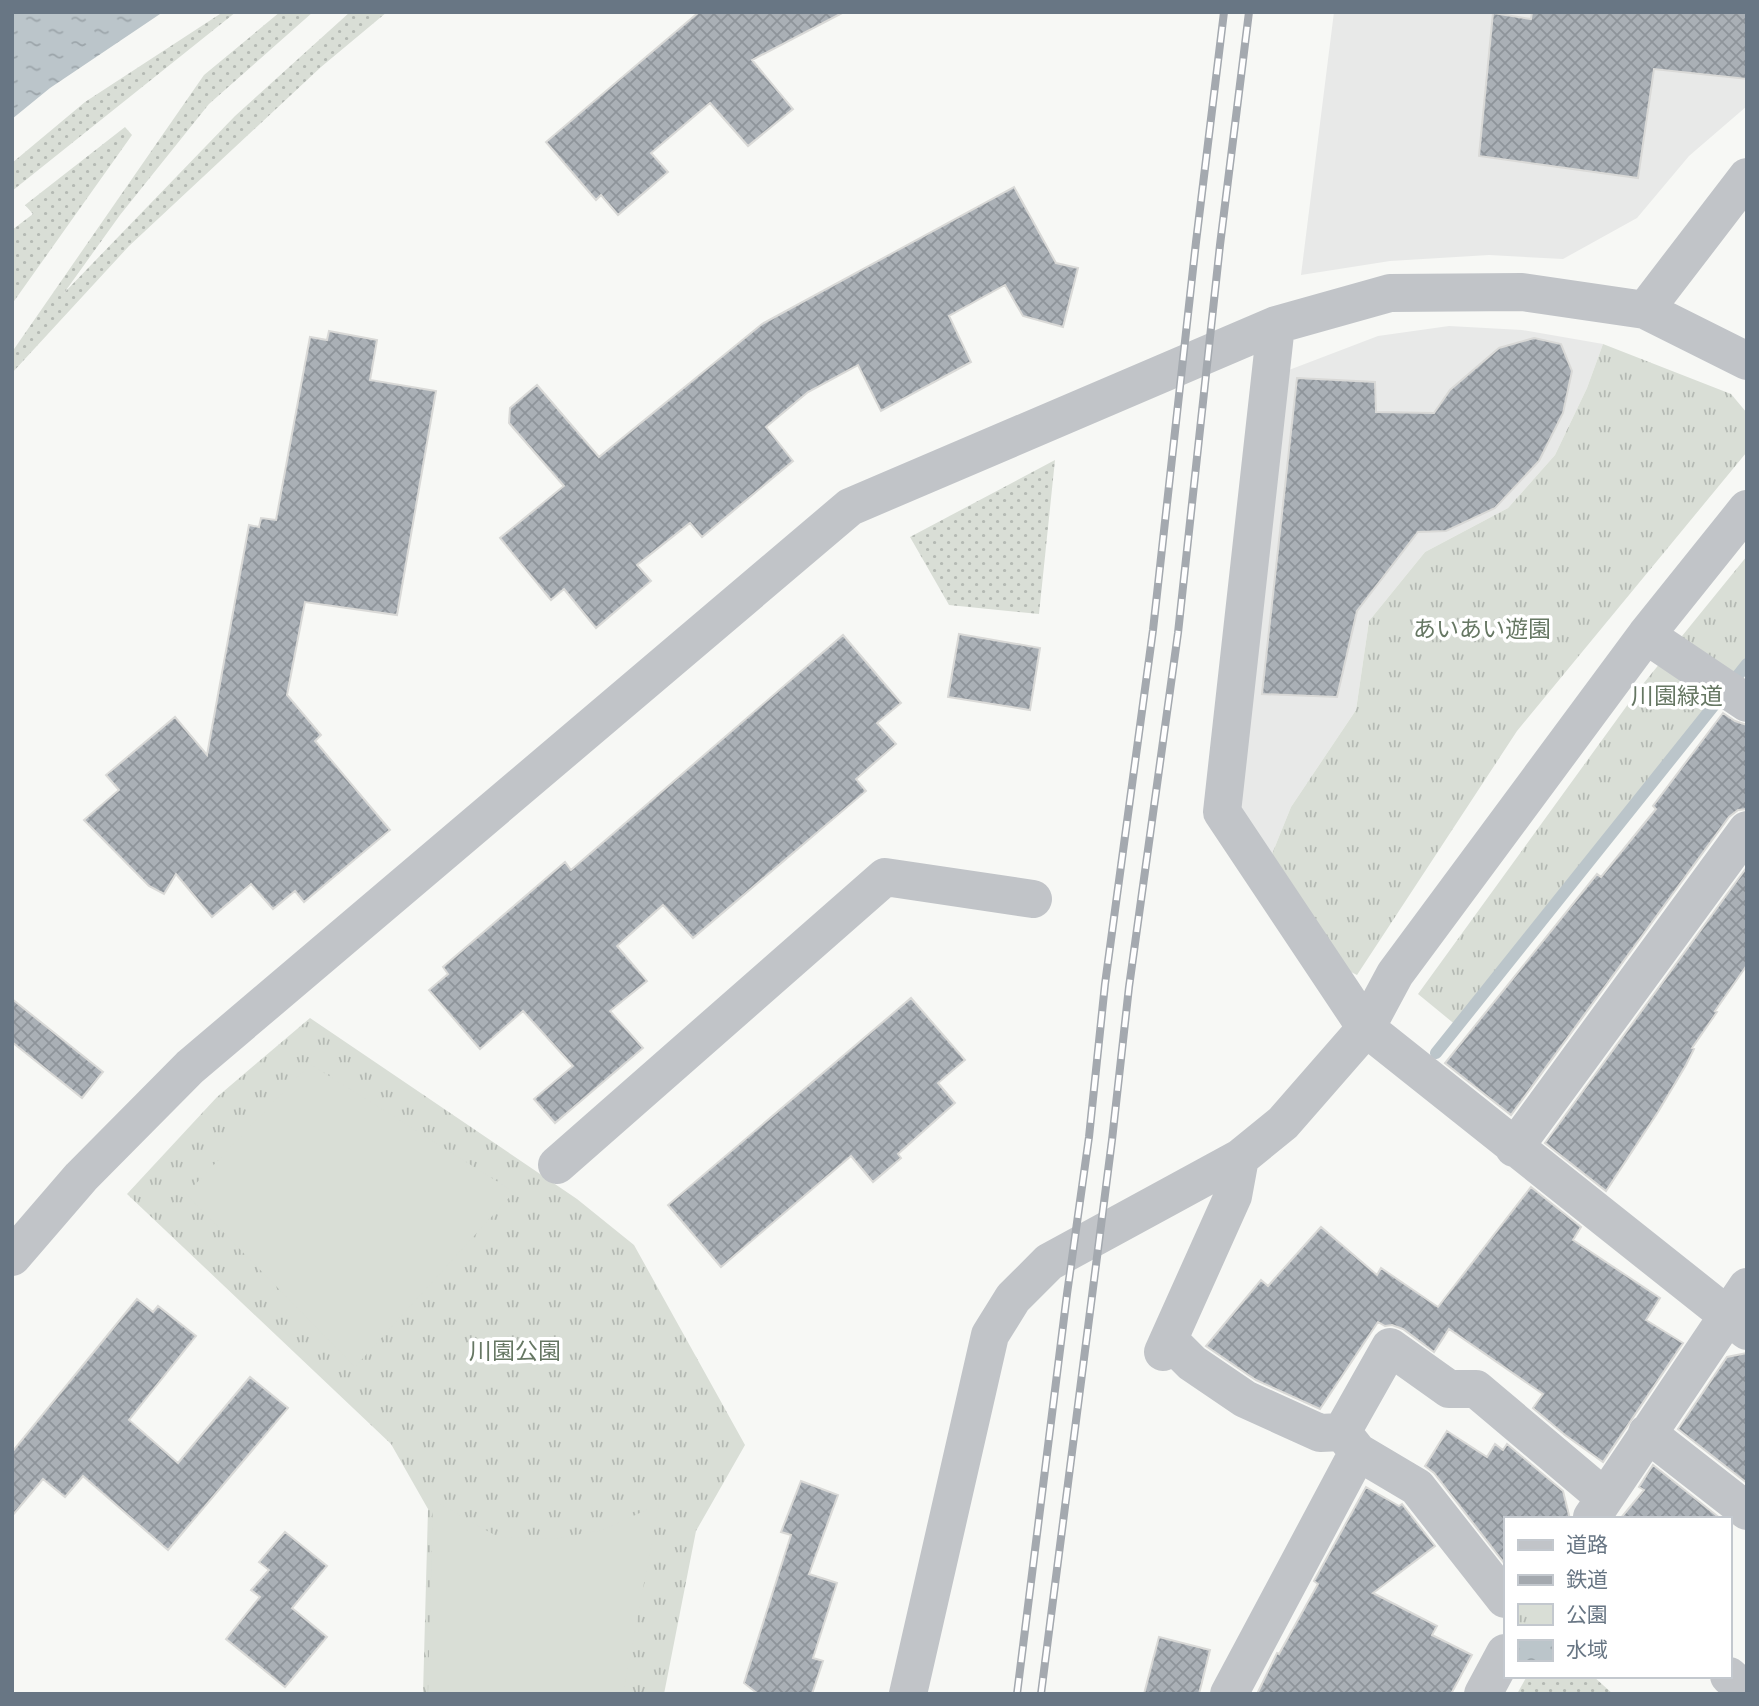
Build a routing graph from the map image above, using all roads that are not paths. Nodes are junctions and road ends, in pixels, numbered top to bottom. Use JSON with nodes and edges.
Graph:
{"nodes":[{"id":1,"x":1747,"y":177,"type":"edge"},
{"id":2,"x":1645,"y":310,"type":"junction"},
{"id":3,"x":1276,"y":325,"type":"junction"},
{"id":4,"x":1747,"y":361,"type":"edge"},
{"id":5,"x":1747,"y":509,"type":"edge"},
{"id":6,"x":1646,"y":635,"type":"junction"},
{"id":7,"x":1747,"y":703,"type":"edge"},
{"id":8,"x":1747,"y":830,"type":"edge"},
{"id":9,"x":1033,"y":900,"type":"dead end"},
{"id":10,"x":1366,"y":1028,"type":"junction"},
{"id":11,"x":1514,"y":1148,"type":"junction"},
{"id":12,"x":1241,"y":1158,"type":"junction"},
{"id":13,"x":557,"y":1165,"type":"dead end"},
{"id":14,"x":12,"y":1257,"type":"edge"},
{"id":15,"x":1741,"y":1312,"type":"edge"},
{"id":16,"x":1647,"y":1433,"type":"junction"},
{"id":17,"x":1350,"y":1442,"type":"junction"},
{"id":18,"x":1598,"y":1508,"type":"edge"},
{"id":19,"x":1747,"y":1511,"type":"edge"},
{"id":20,"x":1504,"y":1598,"type":"edge"},
{"id":21,"x":1504,"y":1655,"type":"edge"},
{"id":22,"x":1731,"y":1678,"type":"edge"},
{"id":23,"x":1747,"y":1692,"type":"edge"},
{"id":24,"x":908,"y":1694,"type":"edge"},
{"id":25,"x":1229,"y":1694,"type":"edge"},
{"id":26,"x":1483,"y":1694,"type":"edge"}],
"edges":[{"from":1,"to":2,"type":"street"},
{"from":2,"to":3,"type":"street"},
{"from":2,"to":4,"type":"street"},
{"from":3,"to":10,"type":"street"},
{"from":3,"to":14,"type":"street"},
{"from":5,"to":6,"type":"street"},
{"from":6,"to":7,"type":"street"},
{"from":6,"to":10,"type":"street"},
{"from":8,"to":11,"type":"street"},
{"from":9,"to":13,"type":"street"},
{"from":10,"to":11,"type":"street"},
{"from":10,"to":12,"type":"street"},
{"from":11,"to":15,"type":"street"},
{"from":12,"to":17,"type":"street"},
{"from":12,"to":24,"type":"street"},
{"from":15,"to":16,"type":"street"},
{"from":16,"to":18,"type":"street"},
{"from":16,"to":19,"type":"street"},
{"from":17,"to":18,"type":"street"},
{"from":17,"to":20,"type":"street"},
{"from":17,"to":25,"type":"street"},
{"from":21,"to":26,"type":"street"},
{"from":22,"to":23,"type":"street"}]}
